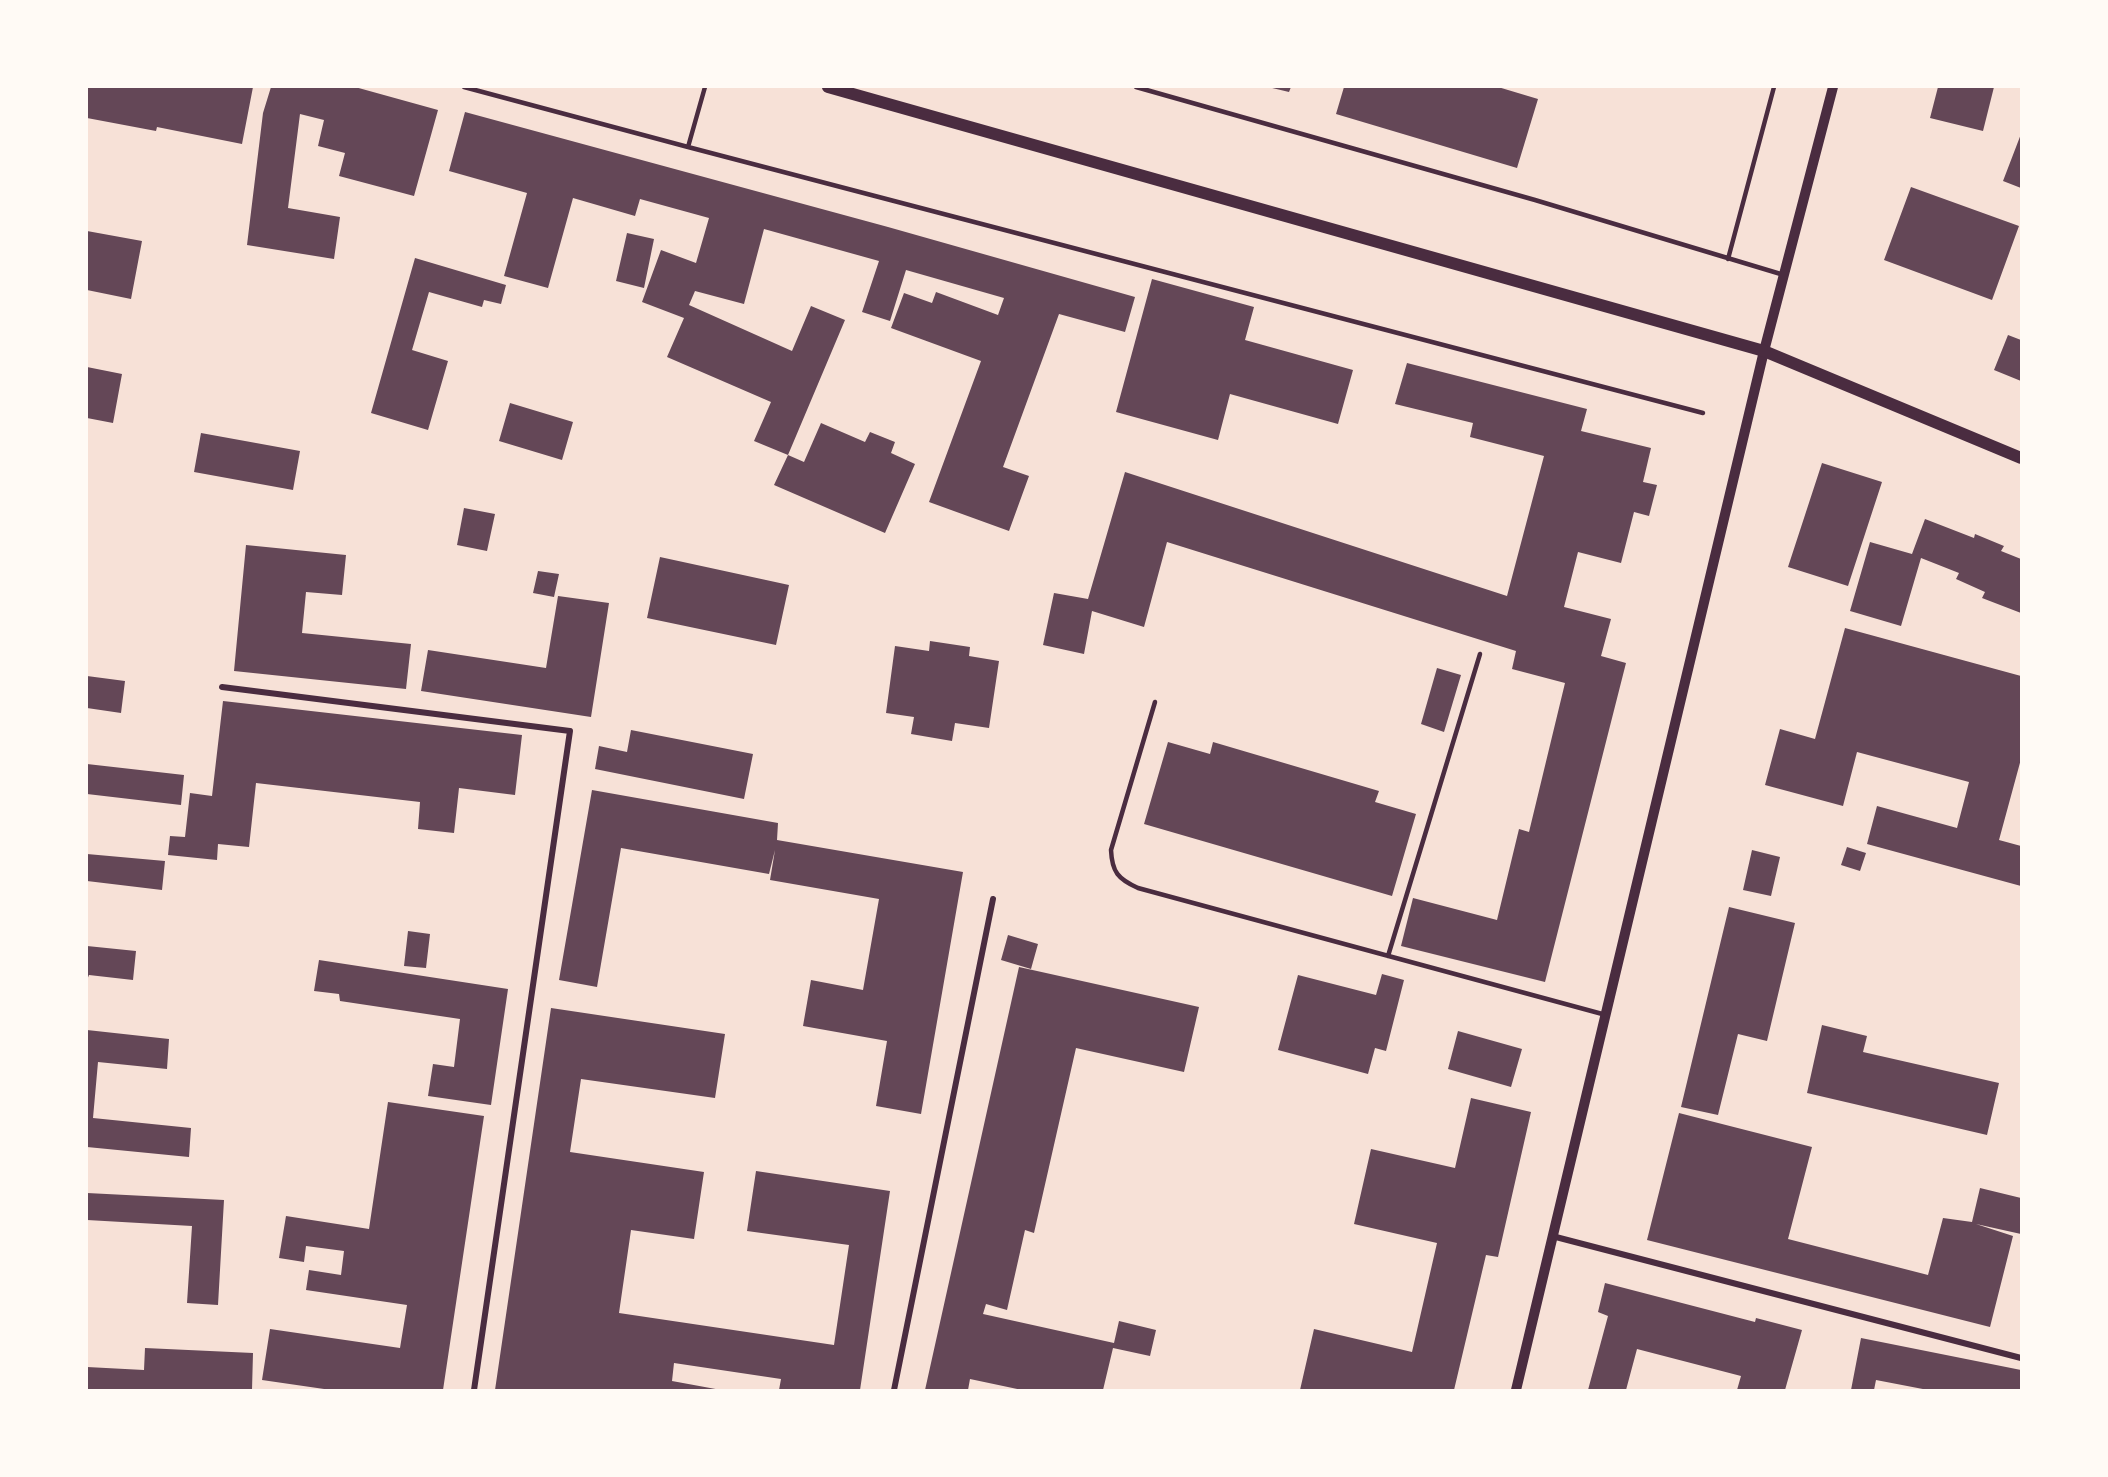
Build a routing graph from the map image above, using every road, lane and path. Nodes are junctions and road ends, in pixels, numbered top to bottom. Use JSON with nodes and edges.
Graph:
{"nodes":[{"id":1,"x":464,"y":87,"type":"edge"},
{"id":2,"x":705,"y":87,"type":"edge"},
{"id":3,"x":828,"y":87,"type":"edge"},
{"id":4,"x":1136,"y":87,"type":"edge"},
{"id":5,"x":1774,"y":87,"type":"edge"},
{"id":6,"x":1833,"y":87,"type":"edge"},
{"id":7,"x":688,"y":147,"type":"junction"},
{"id":8,"x":1728,"y":259,"type":"junction"},
{"id":9,"x":1784,"y":275,"type":"junction"},
{"id":10,"x":1764,"y":351,"type":"junction"},
{"id":11,"x":1703,"y":412,"type":"dead end"},
{"id":12,"x":2021,"y":458,"type":"edge"},
{"id":13,"x":1480,"y":654,"type":"dead end"},
{"id":14,"x":222,"y":687,"type":"dead end"},
{"id":15,"x":1155,"y":702,"type":"dead end"},
{"id":16,"x":993,"y":899,"type":"dead end"},
{"id":17,"x":1388,"y":956,"type":"junction"},
{"id":18,"x":1606,"y":1015,"type":"junction"},
{"id":19,"x":1552,"y":1236,"type":"junction"},
{"id":20,"x":2021,"y":1358,"type":"edge"},
{"id":21,"x":474,"y":1390,"type":"edge"},
{"id":22,"x":894,"y":1390,"type":"edge"},
{"id":23,"x":1516,"y":1390,"type":"edge"}],
"edges":[{"from":1,"to":7,"type":"lane"},
{"from":2,"to":7,"type":"lane"},
{"from":3,"to":10,"type":"main road"},
{"from":4,"to":8,"type":"lane"},
{"from":5,"to":8,"type":"lane"},
{"from":6,"to":9,"type":"street"},
{"from":7,"to":11,"type":"lane"},
{"from":8,"to":9,"type":"lane"},
{"from":9,"to":10,"type":"street"},
{"from":10,"to":12,"type":"main road"},
{"from":10,"to":18,"type":"street"},
{"from":13,"to":17,"type":"lane"},
{"from":14,"to":21,"type":"street"},
{"from":15,"to":17,"type":"lane"},
{"from":16,"to":22,"type":"street"},
{"from":17,"to":18,"type":"lane"},
{"from":18,"to":19,"type":"street"},
{"from":19,"to":20,"type":"street"},
{"from":19,"to":23,"type":"street"}]}
